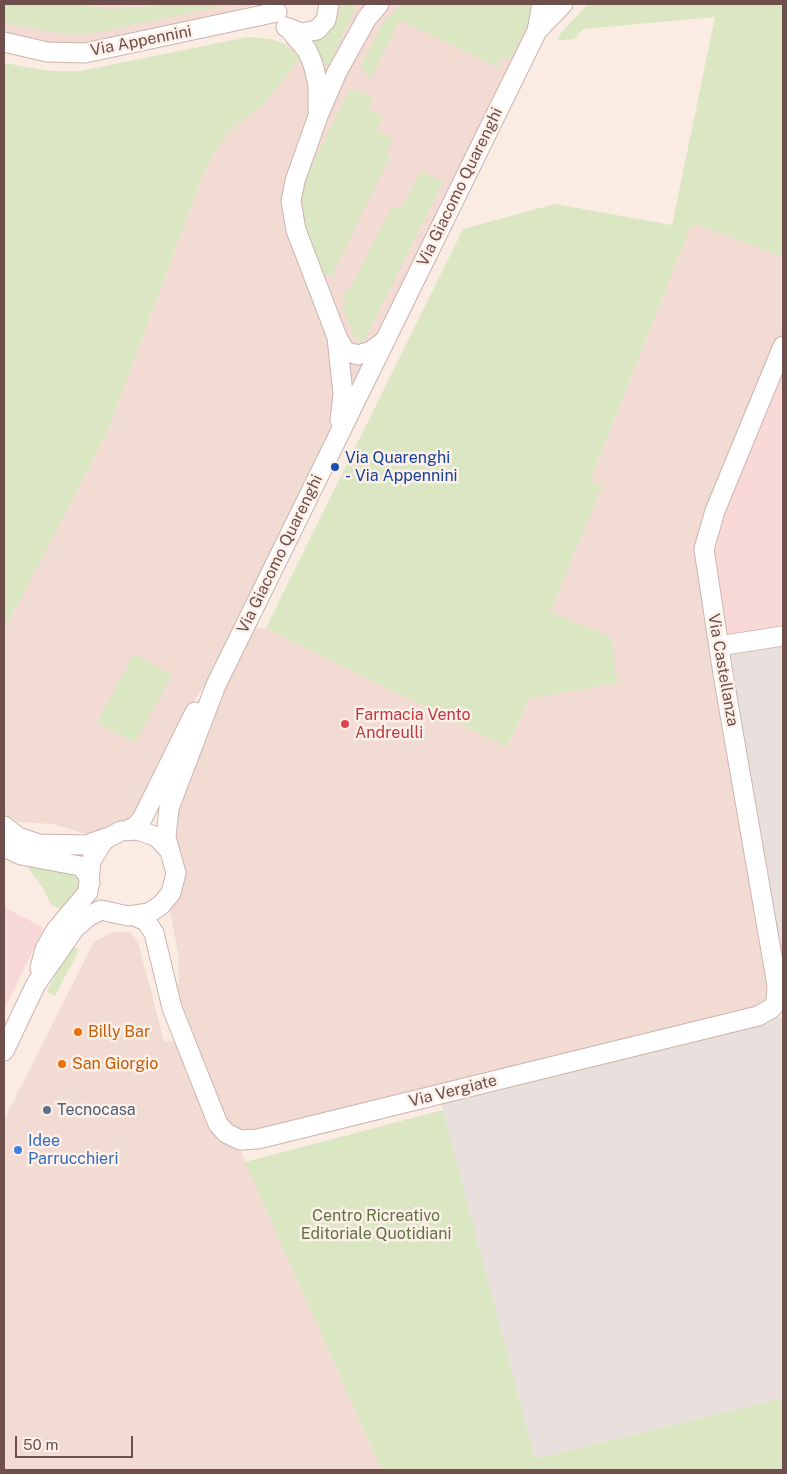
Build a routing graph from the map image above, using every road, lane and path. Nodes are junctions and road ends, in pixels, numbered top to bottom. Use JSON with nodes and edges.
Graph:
{"nodes":[{"id":1,"x":329,"y":4,"type":"edge"},
{"id":2,"x":379,"y":4,"type":"edge"},
{"id":3,"x":542,"y":4,"type":"edge"},
{"id":4,"x":562,"y":4,"type":"edge"},
{"id":5,"x":277,"y":8,"type":"edge"},
{"id":6,"x":289,"y":30,"type":"junction"},
{"id":7,"x":537,"y":32,"type":"junction"},
{"id":8,"x":4,"y":42,"type":"edge"},
{"id":9,"x":318,"y":116,"type":"junction"},
{"id":10,"x":337,"y":336,"type":"junction"},
{"id":11,"x":383,"y":342,"type":"junction"},
{"id":12,"x":783,"y":346,"type":"edge"},
{"id":13,"x":339,"y":431,"type":"junction"},
{"id":14,"x":783,"y":636,"type":"edge"},
{"id":15,"x":719,"y":646,"type":"junction"},
{"id":16,"x":216,"y":685,"type":"junction"},
{"id":17,"x":4,"y":826,"type":"edge"},
{"id":18,"x":128,"y":830,"type":"junction"},
{"id":19,"x":110,"y":836,"type":"junction"},
{"id":20,"x":4,"y":847,"type":"edge"},
{"id":21,"x":170,"y":852,"type":"junction"},
{"id":22,"x":90,"y":880,"type":"junction"},
{"id":23,"x":166,"y":900,"type":"junction"},
{"id":24,"x":114,"y":912,"type":"junction"},
{"id":25,"x":134,"y":916,"type":"junction"},
{"id":26,"x":36,"y":984,"type":"junction"},
{"id":27,"x":775,"y":1005,"type":"joint"},
{"id":28,"x":186,"y":1042,"type":"junction"},
{"id":29,"x":4,"y":1051,"type":"edge"}],
"edges":[{"from":1,"to":6,"type":"street"},
{"from":2,"to":9,"type":"street"},
{"from":3,"to":7,"type":"street","name":"Via Giacomo Quarenghi"},
{"from":4,"to":7,"type":"street","name":"Via Giacomo Quarenghi"},
{"from":5,"to":6,"type":"street"},
{"from":5,"to":8,"type":"street","name":"Via Appennini"},
{"from":6,"to":9,"type":"street"},
{"from":7,"to":11,"type":"street","name":"Via Giacomo Quarenghi"},
{"from":9,"to":10,"type":"street"},
{"from":10,"to":11,"type":"street"},
{"from":10,"to":13,"type":"street"},
{"from":11,"to":13,"type":"street","name":"Via Giacomo Quarenghi"},
{"from":12,"to":15,"type":"street","name":"Via Castellanza"},
{"from":13,"to":16,"type":"street","name":"Via Giacomo Quarenghi"},
{"from":14,"to":15,"type":"street"},
{"from":15,"to":27,"type":"street","name":"Via Castellanza"},
{"from":16,"to":18,"type":"street","name":"Via Giacomo Quarenghi"},
{"from":16,"to":21,"type":"street","name":"Via Giacomo Quarenghi"},
{"from":17,"to":19,"type":"street"},
{"from":18,"to":19,"type":"street","name":"Via Giacomo Quarenghi"},
{"from":18,"to":21,"type":"street","name":"Via Giacomo Quarenghi"},
{"from":19,"to":22,"type":"street","name":"Via Giacomo Quarenghi"},
{"from":20,"to":22,"type":"street"},
{"from":21,"to":23,"type":"street","name":"Via Giacomo Quarenghi"},
{"from":22,"to":24,"type":"street"},
{"from":22,"to":26,"type":"street","name":"Via Giacomo Quarenghi"},
{"from":23,"to":25,"type":"street"},
{"from":23,"to":28,"type":"street","name":"Via Vergiate"},
{"from":24,"to":25,"type":"street","name":"Via Giacomo Quarenghi"},
{"from":24,"to":26,"type":"street","name":"Via Giacomo Quarenghi"},
{"from":25,"to":28,"type":"street","name":"Via Vergiate"},
{"from":26,"to":29,"type":"street","name":"Via Giacomo Quarenghi"},
{"from":27,"to":28,"type":"street","name":"Via Vergiate"}]}
